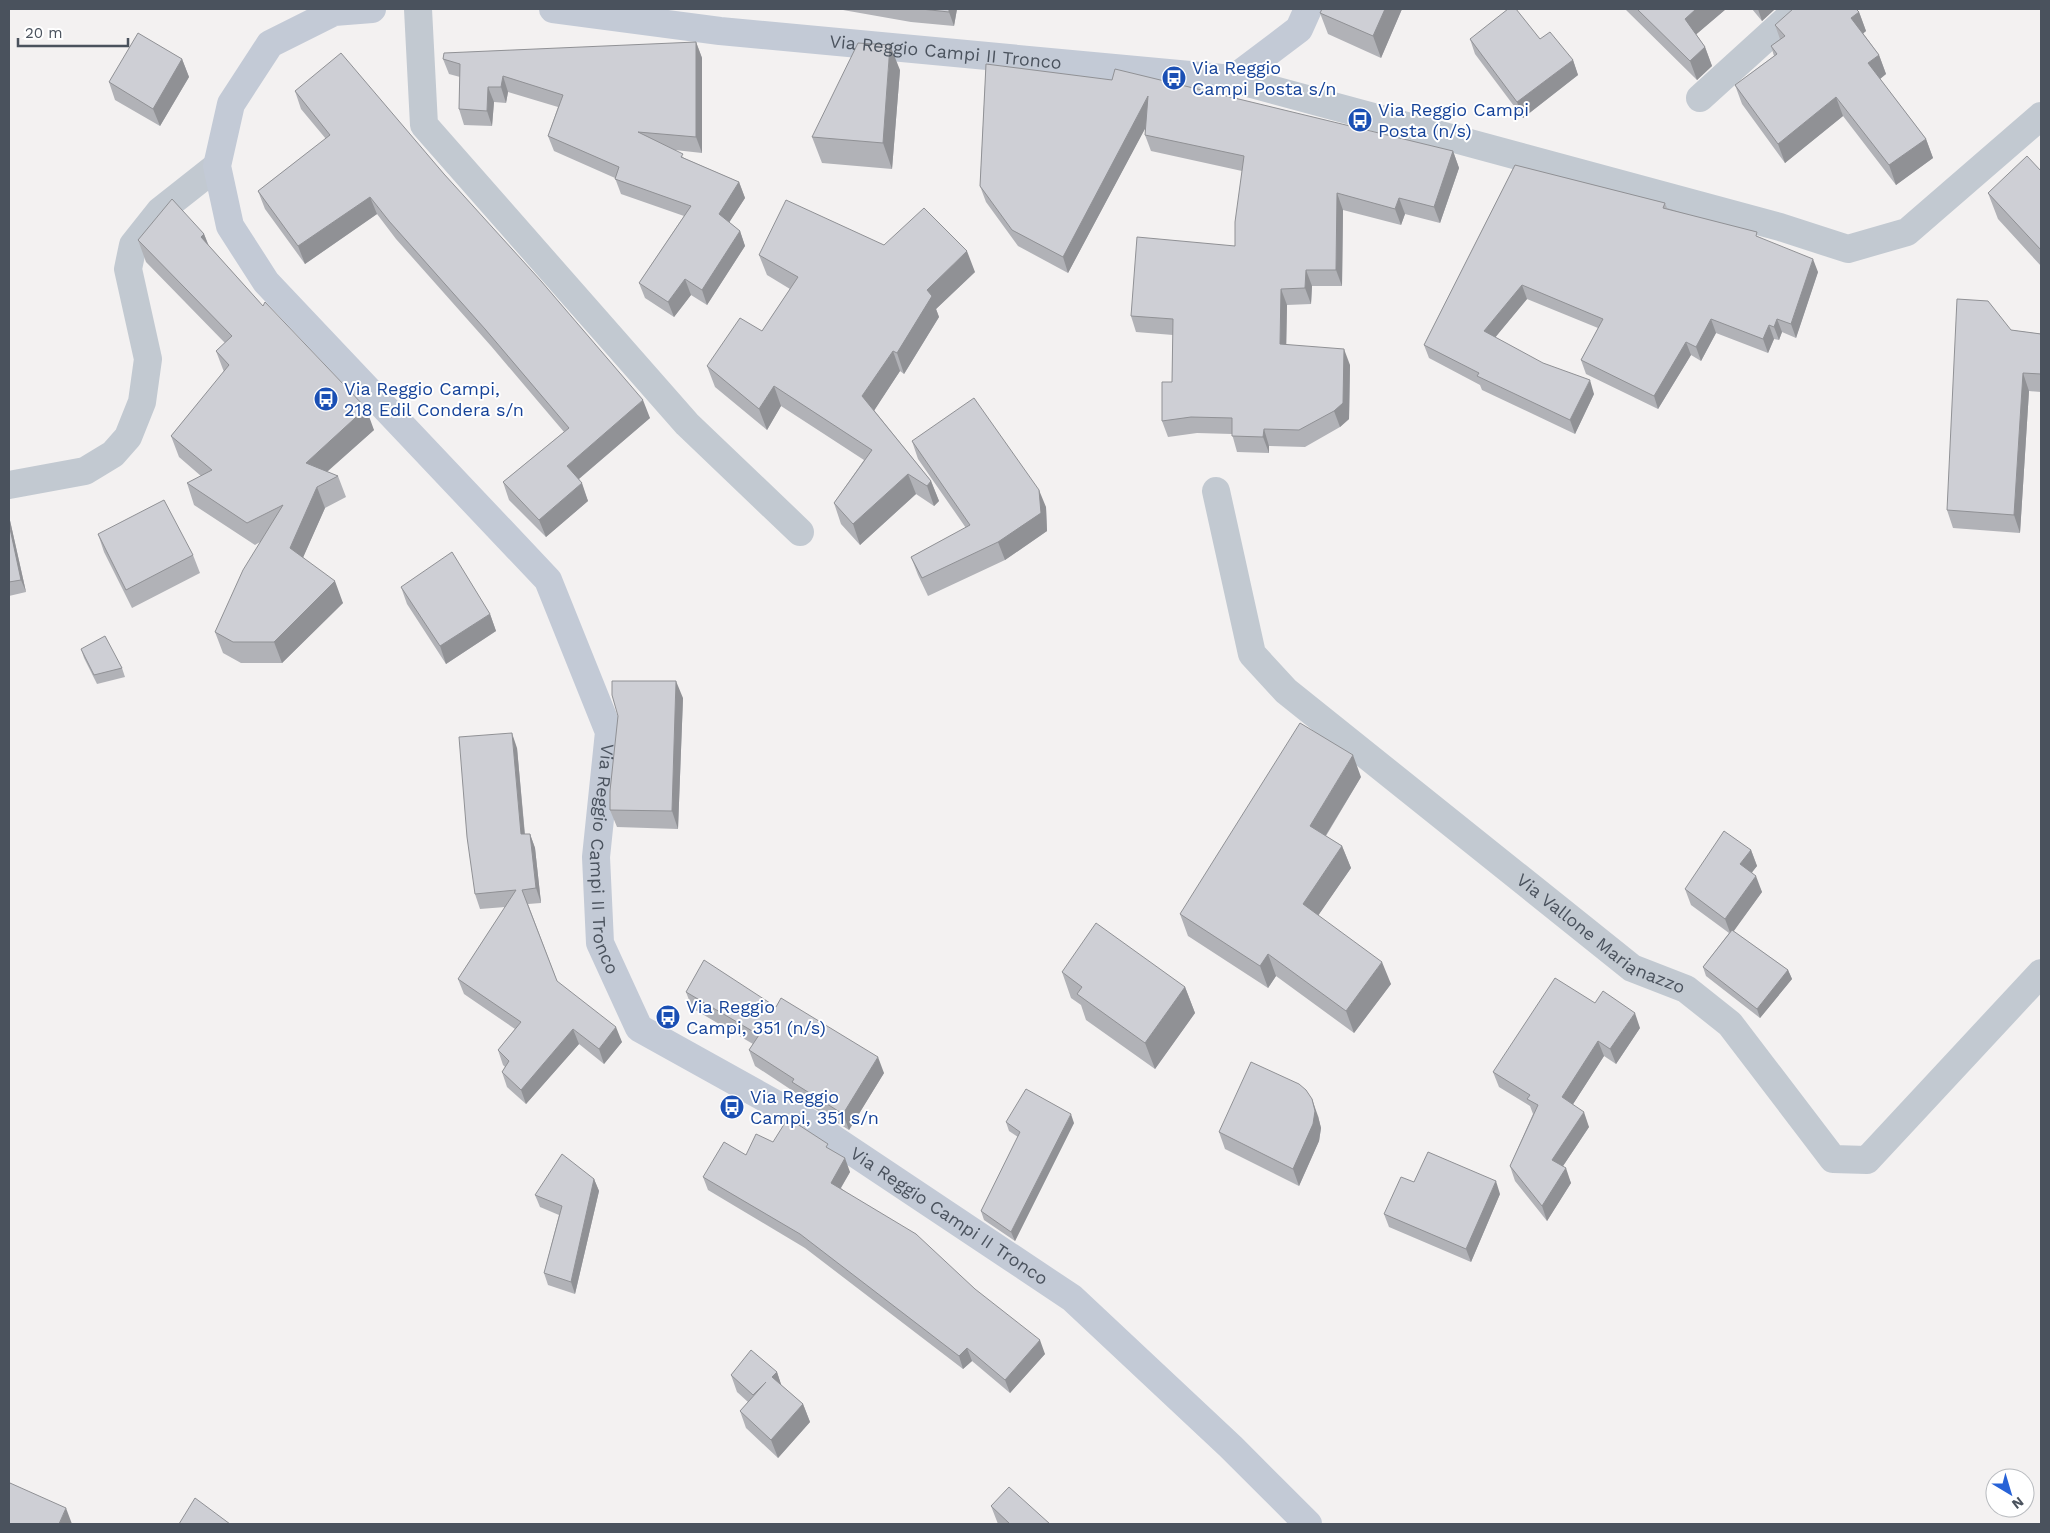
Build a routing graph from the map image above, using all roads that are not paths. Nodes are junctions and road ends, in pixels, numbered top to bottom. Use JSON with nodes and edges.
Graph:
{"nodes":[{"id":1,"x":372,"y":9,"type":"edge"},
{"id":2,"x":418,"y":9,"type":"edge"},
{"id":3,"x":553,"y":9,"type":"edge"},
{"id":4,"x":1308,"y":9,"type":"edge"},
{"id":5,"x":1798,"y":9,"type":"edge"},
{"id":6,"x":1234,"y":79,"type":"junction"},
{"id":7,"x":1700,"y":98,"type":"dead end"},
{"id":8,"x":2041,"y":116,"type":"edge"},
{"id":9,"x":217,"y":166,"type":"junction"},
{"id":10,"x":9,"y":486,"type":"edge"},
{"id":11,"x":1216,"y":491,"type":"dead end"},
{"id":12,"x":800,"y":532,"type":"dead end"},
{"id":13,"x":2041,"y":973,"type":"edge"},
{"id":14,"x":1308,"y":1524,"type":"edge"}],
"edges":[{"from":1,"to":9,"type":"main road","name":"Via Reggio Campi II Tronco"},
{"from":2,"to":12,"type":"street"},
{"from":3,"to":6,"type":"main road","name":"Via Reggio Campi II Tronco"},
{"from":4,"to":6,"type":"main road"},
{"from":5,"to":7,"type":"street"},
{"from":6,"to":8,"type":"street"},
{"from":9,"to":10,"type":"street"},
{"from":9,"to":14,"type":"main road","name":"Via Reggio Campi II Tronco"},
{"from":11,"to":13,"type":"street","name":"Via Vallone Marianazzo"}]}
